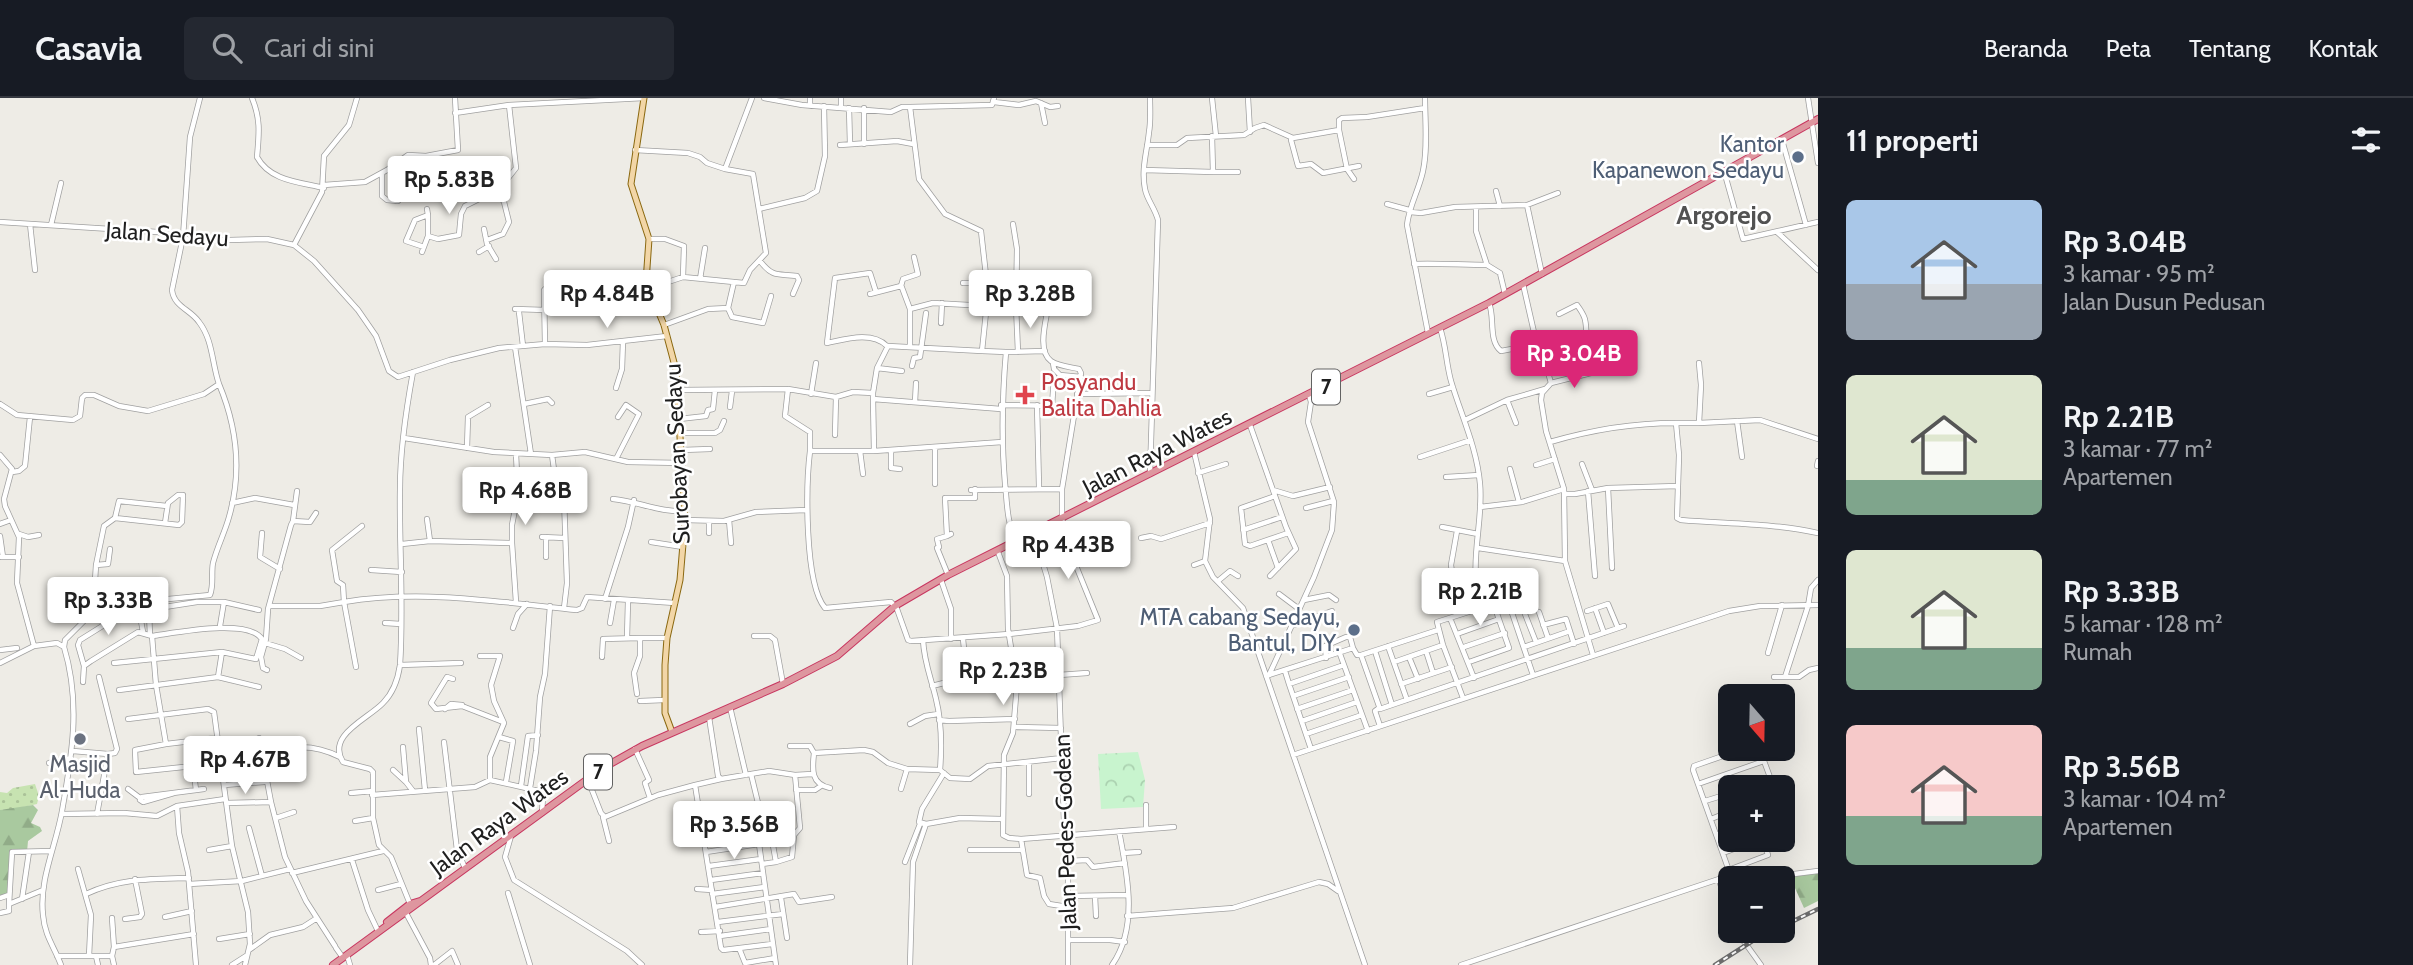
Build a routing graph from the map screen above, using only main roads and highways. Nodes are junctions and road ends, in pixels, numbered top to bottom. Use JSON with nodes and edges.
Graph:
{"nodes":[{"id":1,"x":644,"y":98,"type":"edge"},
{"id":2,"x":1815,"y":120,"type":"edge"},
{"id":3,"x":672,"y":733,"type":"junction"},
{"id":4,"x":420,"y":901,"type":"junction"},
{"id":5,"x":344,"y":955,"type":"junction"},
{"id":6,"x":327,"y":965,"type":"edge"},
{"id":7,"x":333,"y":965,"type":"edge"}],
"edges":[{"from":1,"to":3,"type":"main road","name":"Surobayan Sedayu"},
{"from":2,"to":3,"type":"highway","name":"Jalan Raya Wates","number":"7"},
{"from":3,"to":4,"type":"highway","name":"Jalan Raya Wates","number":"7"},
{"from":4,"to":5,"type":"highway","name":"Jalan Raya Wates","number":"7"},
{"from":4,"to":5,"type":"highway","name":"Jalan Raya Wates"},
{"from":5,"to":6,"type":"highway","name":"Jalan Raya Wates"},
{"from":5,"to":7,"type":"highway","name":"Jalan Raya Wates","number":"7"}]}
